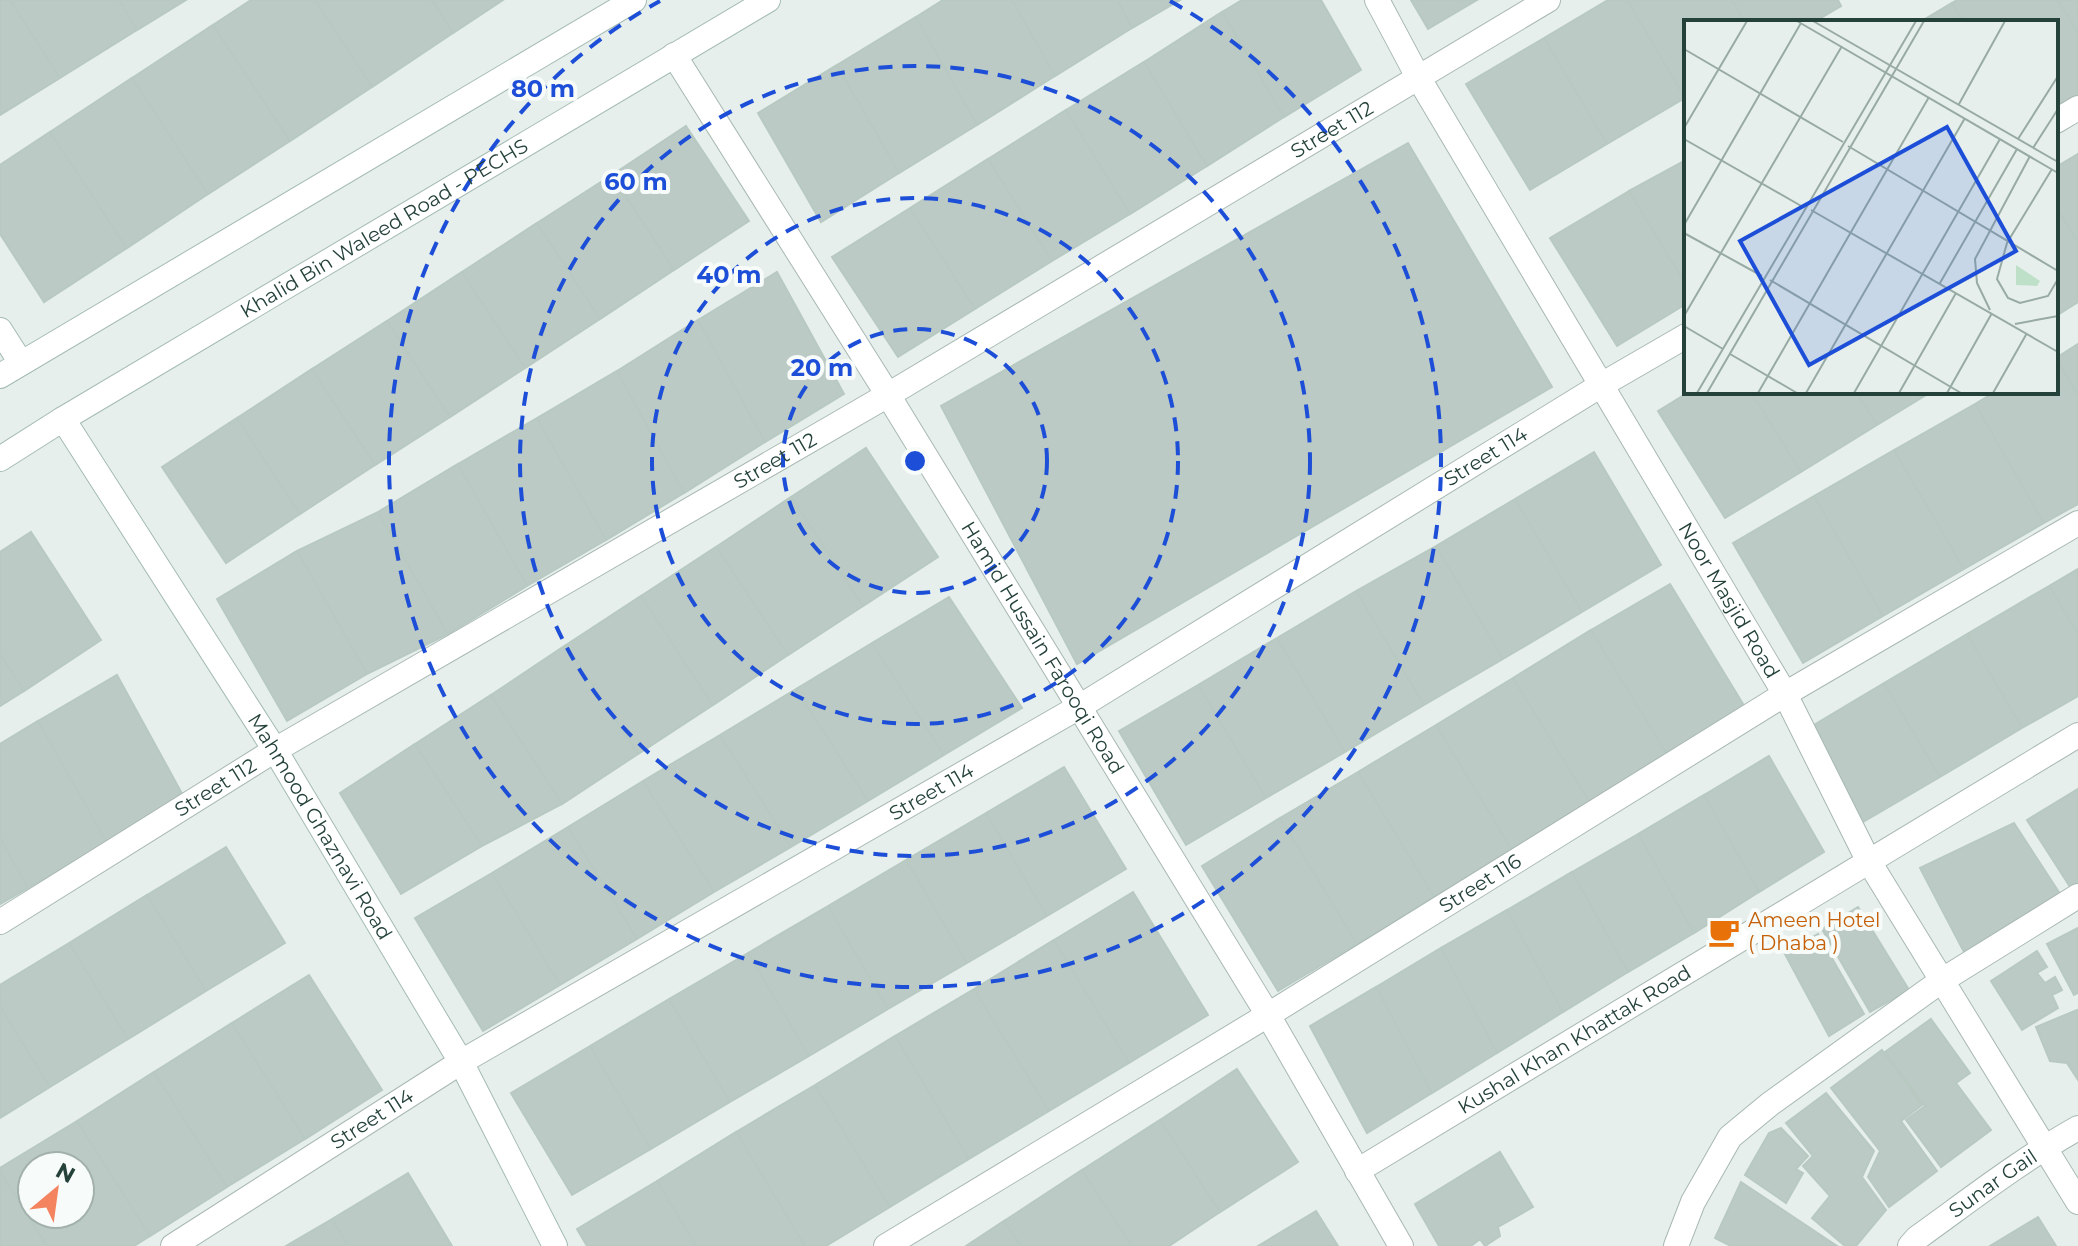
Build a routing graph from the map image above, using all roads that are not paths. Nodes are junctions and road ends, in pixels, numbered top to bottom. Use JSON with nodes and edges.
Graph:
{"nodes":[{"id":1,"x":768,"y":0,"type":"edge"},
{"id":2,"x":1377,"y":0,"type":"edge"},
{"id":3,"x":1548,"y":0,"type":"edge"},
{"id":4,"x":632,"y":1,"type":"edge"},
{"id":5,"x":674,"y":55,"type":"junction"},
{"id":6,"x":1418,"y":77,"type":"junction"},
{"id":7,"x":2078,"y":108,"type":"edge"},
{"id":8,"x":2058,"y":120,"type":"edge"},
{"id":9,"x":0,"y":330,"type":"edge"},
{"id":10,"x":1684,"y":337,"type":"edge"},
{"id":11,"x":21,"y":363,"type":"junction"},
{"id":12,"x":0,"y":376,"type":"edge"},
{"id":13,"x":1603,"y":384,"type":"junction"},
{"id":14,"x":888,"y":395,"type":"junction"},
{"id":15,"x":63,"y":419,"type":"junction"},
{"id":16,"x":0,"y":459,"type":"edge"},
{"id":17,"x":2078,"y":523,"type":"edge"},
{"id":18,"x":1785,"y":694,"type":"junction"},
{"id":19,"x":1079,"y":707,"type":"junction"},
{"id":20,"x":2078,"y":735,"type":"edge"},
{"id":21,"x":275,"y":750,"type":"junction"},
{"id":22,"x":1868,"y":860,"type":"junction"},
{"id":23,"x":2078,"y":896,"type":"edge"},
{"id":24,"x":0,"y":922,"type":"edge"},
{"id":25,"x":1941,"y":981,"type":"junction"},
{"id":26,"x":1268,"y":1015,"type":"junction"},
{"id":27,"x":461,"y":1062,"type":"junction"},
{"id":28,"x":2078,"y":1128,"type":"edge"},
{"id":29,"x":2044,"y":1147,"type":"junction"},
{"id":30,"x":1357,"y":1171,"type":"junction"},
{"id":31,"x":2078,"y":1202,"type":"edge"},
{"id":32,"x":173,"y":1246,"type":"edge"},
{"id":33,"x":555,"y":1246,"type":"edge"},
{"id":34,"x":886,"y":1246,"type":"edge"},
{"id":35,"x":1401,"y":1246,"type":"edge"},
{"id":36,"x":1676,"y":1246,"type":"edge"},
{"id":37,"x":1910,"y":1246,"type":"edge"}],
"edges":[{"from":1,"to":5,"type":"street","name":"Khalid Bin Waleed Road - PECHS"},
{"from":2,"to":6,"type":"street","name":"Noor Masjid Road"},
{"from":3,"to":6,"type":"street","name":"Street 112"},
{"from":4,"to":11,"type":"street"},
{"from":5,"to":14,"type":"street","name":"Hamid Hussain Farooqi Road"},
{"from":5,"to":15,"type":"street","name":"Khalid Bin Waleed Road - PECHS"},
{"from":6,"to":13,"type":"street","name":"Noor Masjid Road"},
{"from":6,"to":14,"type":"street","name":"Street 112"},
{"from":7,"to":8,"type":"street"},
{"from":9,"to":11,"type":"street"},
{"from":10,"to":13,"type":"street","name":"Street 114"},
{"from":11,"to":12,"type":"street"},
{"from":13,"to":18,"type":"street","name":"Noor Masjid Road"},
{"from":13,"to":19,"type":"street","name":"Street 114"},
{"from":14,"to":19,"type":"street","name":"Hamid Hussain Farooqi Road"},
{"from":14,"to":21,"type":"street","name":"Street 112"},
{"from":15,"to":16,"type":"street","name":"Khalid Bin Waleed Road - PECHS"},
{"from":15,"to":21,"type":"street","name":"Mahmood Ghaznavi Road"},
{"from":17,"to":18,"type":"street","name":"Street 116"},
{"from":18,"to":22,"type":"street","name":"Noor Masjid Road"},
{"from":18,"to":26,"type":"street","name":"Street 116"},
{"from":19,"to":26,"type":"street","name":"Hamid Hussain Farooqi Road"},
{"from":19,"to":27,"type":"street","name":"Street 114"},
{"from":20,"to":22,"type":"street","name":"Kushal Khan Khattak Road"},
{"from":21,"to":24,"type":"street","name":"Street 112"},
{"from":21,"to":27,"type":"street","name":"Mahmood Ghaznavi Road"},
{"from":22,"to":25,"type":"street","name":"Noor Masjid Road"},
{"from":22,"to":30,"type":"street","name":"Kushal Khan Khattak Road"},
{"from":23,"to":25,"type":"street"},
{"from":25,"to":29,"type":"street","name":"Noor Masjid Road"},
{"from":25,"to":36,"type":"street"},
{"from":26,"to":30,"type":"street","name":"Hamid Hussain Farooqi Road"},
{"from":26,"to":34,"type":"street","name":"Street 116"},
{"from":27,"to":32,"type":"street","name":"Street 114"},
{"from":27,"to":33,"type":"street","name":"Mahmood Ghaznavi Road"},
{"from":28,"to":29,"type":"street","name":"Sunar Gail"},
{"from":29,"to":31,"type":"street","name":"Noor Masjid Road"},
{"from":29,"to":37,"type":"street","name":"Sunar Gail"},
{"from":30,"to":35,"type":"street","name":"Hamid Hussain Farooqi Road"}]}
